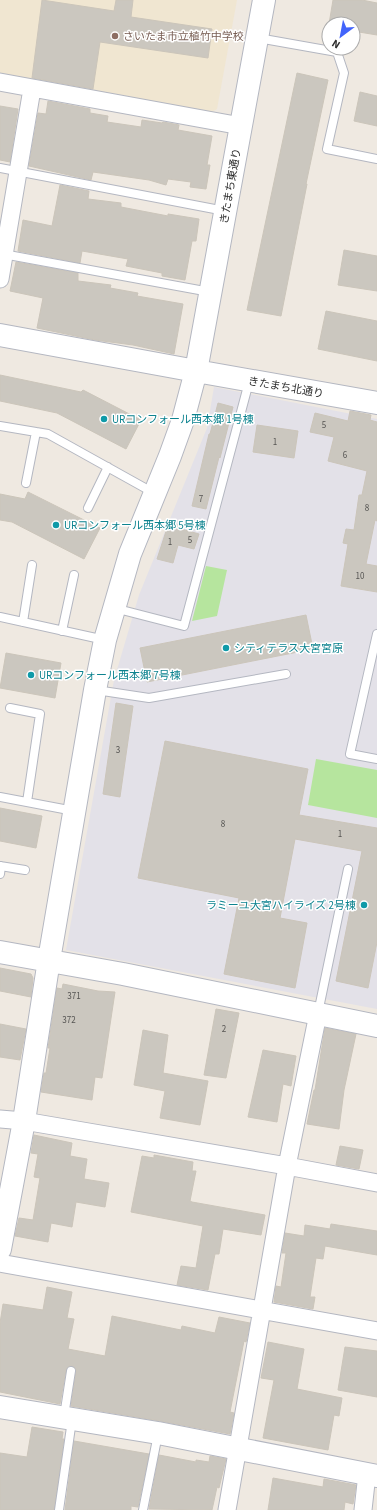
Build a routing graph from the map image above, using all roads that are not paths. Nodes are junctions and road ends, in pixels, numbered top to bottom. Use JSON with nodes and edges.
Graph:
{"nodes":[{"id":1,"x":264,"y":0,"type":"edge"},
{"id":2,"x":257,"y":38,"type":"junction"},
{"id":3,"x":0,"y":82,"type":"edge"},
{"id":4,"x":32,"y":89,"type":"junction"},
{"id":5,"x":241,"y":126,"type":"junction"},
{"id":6,"x":377,"y":160,"type":"edge"},
{"id":7,"x":0,"y":168,"type":"edge"},
{"id":8,"x":18,"y":172,"type":"junction"},
{"id":9,"x":226,"y":211,"type":"junction"},
{"id":10,"x":2,"y":254,"type":"edge"},
{"id":11,"x":0,"y":279,"type":"edge"},
{"id":12,"x":211,"y":292,"type":"junction"},
{"id":13,"x":0,"y":335,"type":"edge"},
{"id":14,"x":196,"y":371,"type":"junction"},
{"id":15,"x":249,"y":380,"type":"junction"},
{"id":16,"x":377,"y":403,"type":"edge"},
{"id":17,"x":0,"y":426,"type":"edge"},
{"id":18,"x":36,"y":432,"type":"junction"},
{"id":19,"x":108,"y":467,"type":"junction"},
{"id":20,"x":26,"y":483,"type":"dead end"},
{"id":21,"x":155,"y":493,"type":"junction"},
{"id":22,"x":88,"y":508,"type":"dead end"},
{"id":23,"x":32,"y":565,"type":"dead end"},
{"id":24,"x":74,"y":575,"type":"dead end"},
{"id":25,"x":114,"y":607,"type":"junction"},
{"id":26,"x":0,"y":617,"type":"edge"},
{"id":27,"x":23,"y":622,"type":"junction"},
{"id":28,"x":62,"y":631,"type":"junction"},
{"id":29,"x":377,"y":634,"type":"edge"},
{"id":30,"x":105,"y":640,"type":"junction"},
{"id":31,"x":286,"y":674,"type":"dead end"},
{"id":32,"x":95,"y":690,"type":"junction"},
{"id":33,"x":10,"y":708,"type":"dead end"},
{"id":34,"x":377,"y":759,"type":"edge"},
{"id":35,"x":0,"y":797,"type":"edge"},
{"id":36,"x":28,"y":802,"type":"junction"},
{"id":37,"x":75,"y":811,"type":"junction"},
{"id":38,"x":1,"y":866,"type":"edge"},
{"id":39,"x":348,"y":869,"type":"dead end"},
{"id":40,"x":25,"y":870,"type":"dead end"},
{"id":41,"x":0,"y":874,"type":"edge"},
{"id":42,"x":0,"y":952,"type":"edge"},
{"id":43,"x":49,"y":960,"type":"junction"},
{"id":44,"x":318,"y":1014,"type":"junction"},
{"id":45,"x":377,"y":1026,"type":"edge"},
{"id":46,"x":0,"y":1119,"type":"edge"},
{"id":47,"x":24,"y":1122,"type":"junction"},
{"id":48,"x":287,"y":1166,"type":"junction"},
{"id":49,"x":377,"y":1183,"type":"edge"},
{"id":50,"x":0,"y":1249,"type":"edge"},
{"id":51,"x":0,"y":1263,"type":"edge"},
{"id":52,"x":262,"y":1310,"type":"junction"},
{"id":53,"x":377,"y":1331,"type":"edge"},
{"id":54,"x":71,"y":1371,"type":"dead end"},
{"id":55,"x":0,"y":1407,"type":"edge"},
{"id":56,"x":68,"y":1418,"type":"junction"},
{"id":57,"x":158,"y":1433,"type":"junction"},
{"id":58,"x":238,"y":1448,"type":"junction"},
{"id":59,"x":372,"y":1475,"type":"edge"},
{"id":60,"x":59,"y":1510,"type":"edge"},
{"id":61,"x":143,"y":1510,"type":"edge"},
{"id":62,"x":227,"y":1510,"type":"edge"},
{"id":63,"x":363,"y":1510,"type":"edge"}],
"edges":[{"from":1,"to":2,"type":"street","name":"きたまち東通り"},
{"from":2,"to":5,"type":"street","name":"きたまち東通り"},
{"from":2,"to":6,"type":"lane"},
{"from":3,"to":4,"type":"street"},
{"from":4,"to":5,"type":"street"},
{"from":4,"to":8,"type":"street"},
{"from":5,"to":9,"type":"street","name":"きたまち東通り"},
{"from":7,"to":8,"type":"lane"},
{"from":8,"to":9,"type":"lane"},
{"from":8,"to":10,"type":"street"},
{"from":9,"to":12,"type":"street","name":"きたまち東通り"},
{"from":10,"to":11,"type":"street"},
{"from":10,"to":12,"type":"lane"},
{"from":12,"to":14,"type":"street","name":"きたまち東通り"},
{"from":13,"to":14,"type":"street","name":"きたまち北通り"},
{"from":14,"to":15,"type":"street","name":"きたまち北通り"},
{"from":14,"to":21,"type":"street","name":"きたまち東通り"},
{"from":15,"to":16,"type":"street","name":"きたまち北通り"},
{"from":15,"to":25,"type":"lane"},
{"from":17,"to":18,"type":"lane"},
{"from":18,"to":19,"type":"lane"},
{"from":18,"to":20,"type":"lane"},
{"from":19,"to":21,"type":"lane"},
{"from":19,"to":22,"type":"lane"},
{"from":21,"to":25,"type":"street","name":"きたまち東通り"},
{"from":23,"to":27,"type":"lane"},
{"from":24,"to":28,"type":"lane"},
{"from":25,"to":30,"type":"street","name":"きたまち東通り"},
{"from":26,"to":27,"type":"lane"},
{"from":27,"to":28,"type":"lane"},
{"from":28,"to":30,"type":"lane"},
{"from":29,"to":34,"type":"lane"},
{"from":30,"to":32,"type":"street","name":"きたまち東通り"},
{"from":31,"to":32,"type":"lane"},
{"from":32,"to":37,"type":"street","name":"きたまち東通り"},
{"from":33,"to":36,"type":"lane"},
{"from":35,"to":36,"type":"lane"},
{"from":36,"to":37,"type":"lane"},
{"from":37,"to":43,"type":"street","name":"きたまち東通り"},
{"from":38,"to":40,"type":"lane"},
{"from":38,"to":41,"type":"lane"},
{"from":39,"to":44,"type":"lane"},
{"from":42,"to":43,"type":"street"},
{"from":43,"to":44,"type":"street"},
{"from":43,"to":47,"type":"street","name":"きたまち東通り"},
{"from":44,"to":45,"type":"street"},
{"from":44,"to":48,"type":"street"},
{"from":46,"to":47,"type":"street"},
{"from":47,"to":48,"type":"street"},
{"from":47,"to":50,"type":"street","name":"きたまち東通り"},
{"from":48,"to":49,"type":"street"},
{"from":48,"to":52,"type":"street"},
{"from":51,"to":52,"type":"street"},
{"from":52,"to":53,"type":"street"},
{"from":52,"to":58,"type":"street"},
{"from":54,"to":56,"type":"lane"},
{"from":55,"to":56,"type":"street"},
{"from":56,"to":57,"type":"street"},
{"from":56,"to":60,"type":"lane"},
{"from":57,"to":58,"type":"street"},
{"from":57,"to":61,"type":"lane"},
{"from":58,"to":59,"type":"street"},
{"from":58,"to":62,"type":"street"},
{"from":59,"to":63,"type":"street"}]}
